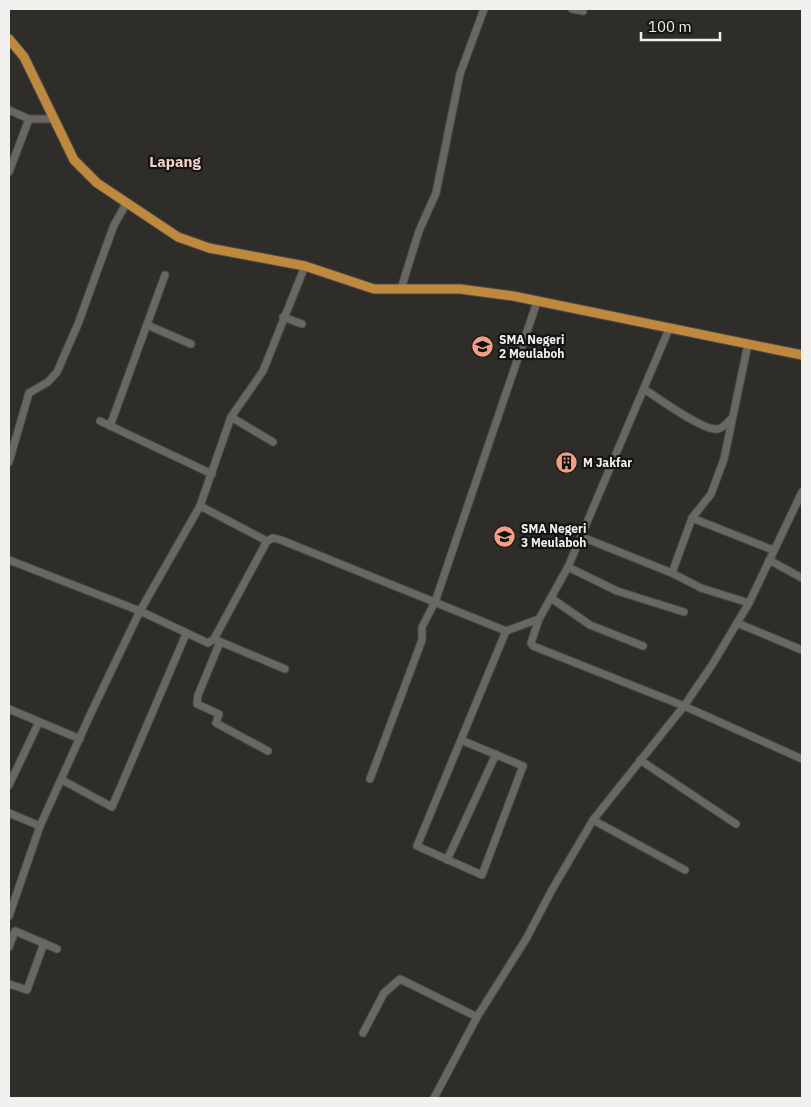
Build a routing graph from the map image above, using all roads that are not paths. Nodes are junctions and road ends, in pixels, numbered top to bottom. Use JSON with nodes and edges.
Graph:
{"nodes":[{"id":1,"x":484,"y":9,"type":"edge"},
{"id":2,"x":572,"y":9,"type":"edge"},
{"id":3,"x":583,"y":11,"type":"dead end"},
{"id":4,"x":9,"y":38,"type":"edge"},
{"id":5,"x":9,"y":110,"type":"edge"},
{"id":6,"x":29,"y":118,"type":"junction"},
{"id":7,"x":54,"y":119,"type":"junction"},
{"id":8,"x":9,"y":172,"type":"edge"},
{"id":9,"x":126,"y":204,"type":"junction"},
{"id":10,"x":305,"y":266,"type":"junction"},
{"id":11,"x":165,"y":275,"type":"dead end"},
{"id":12,"x":401,"y":289,"type":"junction"},
{"id":13,"x":537,"y":302,"type":"junction"},
{"id":14,"x":283,"y":317,"type":"junction"},
{"id":15,"x":302,"y":324,"type":"dead end"},
{"id":16,"x":147,"y":325,"type":"junction"},
{"id":17,"x":668,"y":329,"type":"junction"},
{"id":18,"x":191,"y":344,"type":"dead end"},
{"id":19,"x":748,"y":344,"type":"junction"},
{"id":20,"x":802,"y":355,"type":"edge"},
{"id":21,"x":644,"y":389,"type":"junction"},
{"id":22,"x":231,"y":417,"type":"junction"},
{"id":23,"x":731,"y":420,"type":"junction"},
{"id":24,"x":100,"y":421,"type":"dead end"},
{"id":25,"x":110,"y":426,"type":"junction"},
{"id":26,"x":273,"y":442,"type":"dead end"},
{"id":27,"x":9,"y":460,"type":"edge"},
{"id":28,"x":212,"y":474,"type":"junction"},
{"id":29,"x":802,"y":492,"type":"edge"},
{"id":30,"x":200,"y":506,"type":"junction"},
{"id":31,"x":692,"y":518,"type":"junction"},
{"id":32,"x":582,"y":537,"type":"junction"},
{"id":33,"x":267,"y":541,"type":"junction"},
{"id":34,"x":773,"y":550,"type":"junction"},
{"id":35,"x":9,"y":560,"type":"edge"},
{"id":36,"x":768,"y":560,"type":"junction"},
{"id":37,"x":568,"y":567,"type":"junction"},
{"id":38,"x":672,"y":573,"type":"junction"},
{"id":39,"x":802,"y":578,"type":"edge"},
{"id":40,"x":551,"y":598,"type":"junction"},
{"id":41,"x":435,"y":602,"type":"junction"},
{"id":42,"x":749,"y":603,"type":"junction"},
{"id":43,"x":140,"y":611,"type":"junction"},
{"id":44,"x":684,"y":612,"type":"dead end"},
{"id":45,"x":539,"y":619,"type":"junction"},
{"id":46,"x":737,"y":623,"type":"junction"},
{"id":47,"x":506,"y":631,"type":"junction"},
{"id":48,"x":186,"y":634,"type":"junction"},
{"id":49,"x":217,"y":640,"type":"junction"},
{"id":50,"x":643,"y":646,"type":"dead end"},
{"id":51,"x":802,"y":650,"type":"edge"},
{"id":52,"x":285,"y":670,"type":"dead end"},
{"id":53,"x":684,"y":706,"type":"junction"},
{"id":54,"x":9,"y":711,"type":"edge"},
{"id":55,"x":39,"y":722,"type":"junction"},
{"id":56,"x":80,"y":739,"type":"junction"},
{"id":57,"x":461,"y":740,"type":"junction"},
{"id":58,"x":268,"y":751,"type":"dead end"},
{"id":59,"x":496,"y":754,"type":"junction"},
{"id":60,"x":802,"y":759,"type":"edge"},
{"id":61,"x":640,"y":760,"type":"junction"},
{"id":62,"x":370,"y":779,"type":"dead end"},
{"id":63,"x":62,"y":780,"type":"junction"},
{"id":64,"x":9,"y":785,"type":"edge"},
{"id":65,"x":9,"y":813,"type":"edge"},
{"id":66,"x":593,"y":820,"type":"junction"},
{"id":67,"x":736,"y":824,"type":"dead end"},
{"id":68,"x":40,"y":826,"type":"junction"},
{"id":69,"x":447,"y":860,"type":"junction"},
{"id":70,"x":684,"y":870,"type":"dead end"},
{"id":71,"x":9,"y":916,"type":"edge"},
{"id":72,"x":44,"y":943,"type":"junction"},
{"id":73,"x":9,"y":947,"type":"edge"},
{"id":74,"x":57,"y":949,"type":"dead end"},
{"id":75,"x":9,"y":984,"type":"edge"},
{"id":76,"x":477,"y":1016,"type":"junction"},
{"id":77,"x":363,"y":1033,"type":"dead end"},
{"id":78,"x":434,"y":1098,"type":"edge"}],
"edges":[{"from":1,"to":12,"type":"street"},
{"from":2,"to":3,"type":"street"},
{"from":4,"to":7,"type":"main road"},
{"from":5,"to":6,"type":"street"},
{"from":6,"to":7,"type":"street"},
{"from":6,"to":8,"type":"street"},
{"from":7,"to":9,"type":"main road"},
{"from":9,"to":10,"type":"main road"},
{"from":9,"to":27,"type":"street"},
{"from":10,"to":12,"type":"main road"},
{"from":10,"to":14,"type":"street"},
{"from":11,"to":16,"type":"street"},
{"from":12,"to":13,"type":"main road"},
{"from":13,"to":17,"type":"main road"},
{"from":13,"to":41,"type":"street"},
{"from":14,"to":15,"type":"street"},
{"from":14,"to":22,"type":"street"},
{"from":16,"to":18,"type":"street"},
{"from":16,"to":25,"type":"street"},
{"from":17,"to":19,"type":"main road"},
{"from":17,"to":21,"type":"street"},
{"from":19,"to":20,"type":"main road"},
{"from":19,"to":23,"type":"street"},
{"from":21,"to":23,"type":"street"},
{"from":21,"to":32,"type":"street"},
{"from":22,"to":26,"type":"street"},
{"from":22,"to":28,"type":"street"},
{"from":23,"to":31,"type":"street"},
{"from":24,"to":25,"type":"street"},
{"from":25,"to":28,"type":"street"},
{"from":28,"to":30,"type":"street"},
{"from":29,"to":34,"type":"street"},
{"from":30,"to":33,"type":"street"},
{"from":30,"to":43,"type":"street"},
{"from":31,"to":34,"type":"street"},
{"from":31,"to":38,"type":"street"},
{"from":32,"to":37,"type":"street"},
{"from":32,"to":38,"type":"street"},
{"from":33,"to":41,"type":"street"},
{"from":33,"to":49,"type":"street"},
{"from":34,"to":36,"type":"street"},
{"from":35,"to":43,"type":"street"},
{"from":36,"to":39,"type":"street"},
{"from":36,"to":42,"type":"street"},
{"from":37,"to":40,"type":"street"},
{"from":37,"to":44,"type":"street"},
{"from":38,"to":42,"type":"street"},
{"from":40,"to":45,"type":"street"},
{"from":40,"to":50,"type":"street"},
{"from":41,"to":47,"type":"street"},
{"from":41,"to":62,"type":"street"},
{"from":42,"to":46,"type":"street"},
{"from":43,"to":48,"type":"street"},
{"from":43,"to":56,"type":"street"},
{"from":45,"to":47,"type":"street"},
{"from":45,"to":53,"type":"street"},
{"from":46,"to":51,"type":"street"},
{"from":46,"to":53,"type":"street"},
{"from":47,"to":57,"type":"street"},
{"from":48,"to":49,"type":"street"},
{"from":48,"to":63,"type":"street"},
{"from":49,"to":52,"type":"street"},
{"from":49,"to":58,"type":"street"},
{"from":53,"to":60,"type":"street"},
{"from":53,"to":61,"type":"street"},
{"from":54,"to":55,"type":"street"},
{"from":55,"to":56,"type":"street"},
{"from":55,"to":64,"type":"street"},
{"from":56,"to":63,"type":"street"},
{"from":57,"to":59,"type":"street"},
{"from":57,"to":69,"type":"street"},
{"from":59,"to":69,"type":"street"},
{"from":59,"to":69,"type":"street"},
{"from":61,"to":66,"type":"street"},
{"from":61,"to":67,"type":"street"},
{"from":63,"to":68,"type":"street"},
{"from":65,"to":68,"type":"street"},
{"from":66,"to":70,"type":"street"},
{"from":66,"to":76,"type":"street"},
{"from":68,"to":71,"type":"street"},
{"from":72,"to":73,"type":"street"},
{"from":72,"to":74,"type":"street"},
{"from":72,"to":75,"type":"street"},
{"from":76,"to":77,"type":"street"},
{"from":76,"to":78,"type":"street"}]}
